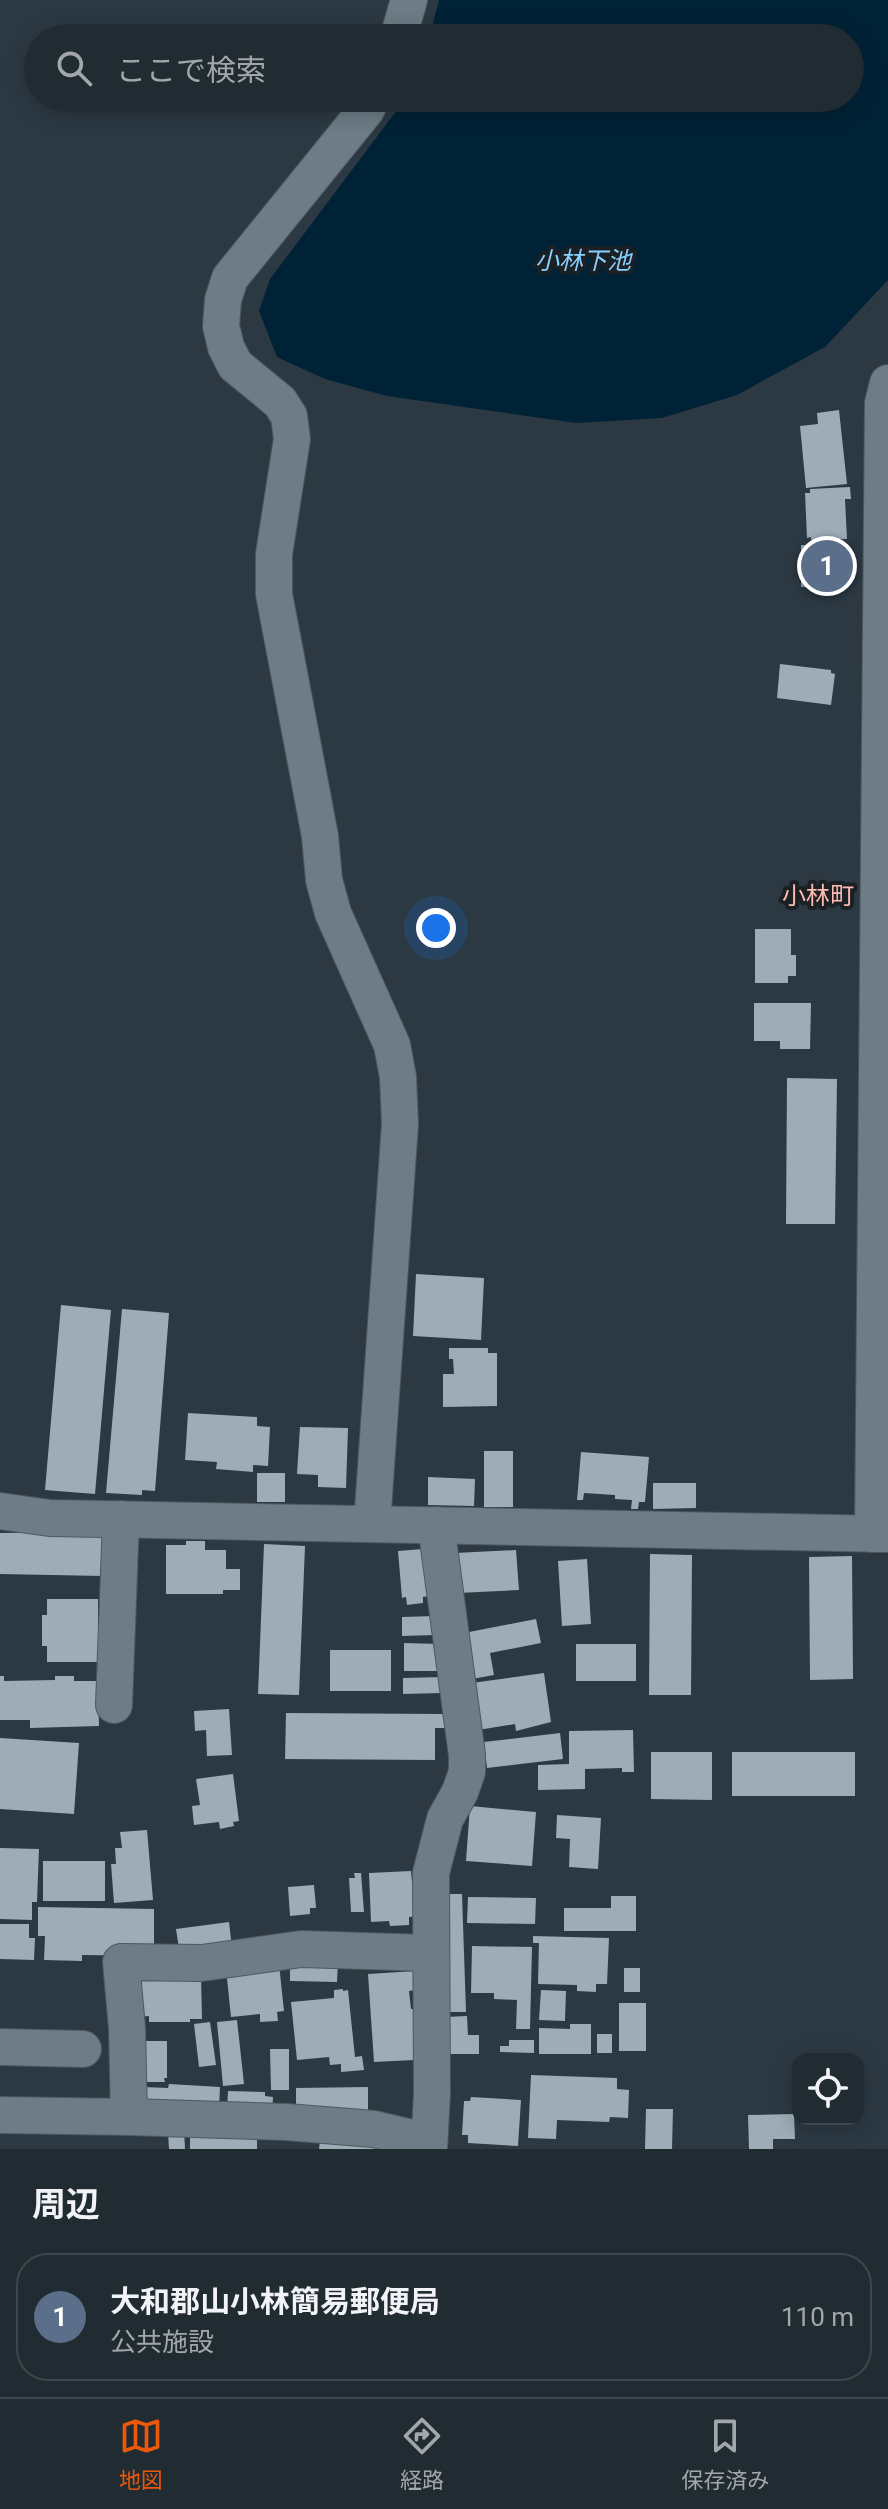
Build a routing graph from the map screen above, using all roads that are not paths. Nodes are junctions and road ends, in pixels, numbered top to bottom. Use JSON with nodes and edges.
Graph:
{"nodes":[{"id":1,"x":409,"y":0,"type":"edge"},
{"id":2,"x":402,"y":24,"type":"edge"},
{"id":3,"x":364,"y":112,"type":"edge"},
{"id":4,"x":886,"y":393,"type":"edge"},
{"id":5,"x":0,"y":1511,"type":"edge"},
{"id":6,"x":121,"y":1519,"type":"junction"},
{"id":7,"x":372,"y":1524,"type":"junction"},
{"id":8,"x":436,"y":1525,"type":"junction"},
{"id":9,"x":880,"y":1534,"type":"edge"},
{"id":10,"x":114,"y":1705,"type":"dead end"},
{"id":11,"x":430,"y":1953,"type":"junction"},
{"id":12,"x":0,"y":2047,"type":"edge"},
{"id":13,"x":83,"y":2049,"type":"dead end"},
{"id":14,"x":0,"y":2115,"type":"edge"},
{"id":15,"x":129,"y":2117,"type":"junction"},
{"id":16,"x":429,"y":2146,"type":"edge"}],
"edges":[{"from":1,"to":2,"type":"street"},
{"from":3,"to":7,"type":"street"},
{"from":4,"to":9,"type":"street"},
{"from":5,"to":6,"type":"street"},
{"from":6,"to":7,"type":"street"},
{"from":6,"to":10,"type":"street"},
{"from":7,"to":8,"type":"street"},
{"from":8,"to":9,"type":"street"},
{"from":8,"to":11,"type":"street"},
{"from":11,"to":15,"type":"street"},
{"from":11,"to":16,"type":"street"},
{"from":12,"to":13,"type":"street"},
{"from":14,"to":15,"type":"street"},
{"from":15,"to":16,"type":"street"}]}
